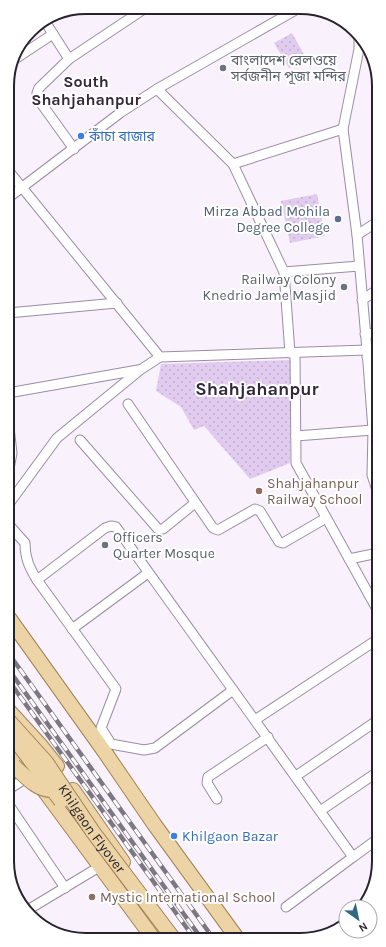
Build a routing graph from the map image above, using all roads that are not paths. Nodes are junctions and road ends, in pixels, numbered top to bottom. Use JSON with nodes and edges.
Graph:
{"nodes":[{"id":1,"x":136,"y":14,"type":"edge"},
{"id":2,"x":288,"y":14,"type":"edge"},
{"id":3,"x":47,"y":25,"type":"edge"},
{"id":4,"x":53,"y":34,"type":"junction"},
{"id":5,"x":359,"y":45,"type":"edge"},
{"id":6,"x":21,"y":55,"type":"edge"},
{"id":7,"x":69,"y":59,"type":"junction"},
{"id":8,"x":157,"y":89,"type":"junction"},
{"id":9,"x":343,"y":129,"type":"junction"},
{"id":10,"x":74,"y":149,"type":"junction"},
{"id":11,"x":233,"y":164,"type":"junction"},
{"id":12,"x":14,"y":176,"type":"edge"},
{"id":13,"x":23,"y":187,"type":"junction"},
{"id":14,"x":14,"y":194,"type":"edge"},
{"id":15,"x":372,"y":225,"type":"edge"},
{"id":16,"x":356,"y":235,"type":"junction"},
{"id":17,"x":359,"y":266,"type":"junction"},
{"id":18,"x":284,"y":272,"type":"junction"},
{"id":19,"x":372,"y":293,"type":"edge"},
{"id":20,"x":362,"y":300,"type":"junction"},
{"id":21,"x":117,"y":303,"type":"junction"},
{"id":22,"x":14,"y":312,"type":"edge"},
{"id":23,"x":372,"y":333,"type":"edge"},
{"id":24,"x":365,"y":334,"type":"junction"},
{"id":25,"x":293,"y":353,"type":"junction"},
{"id":26,"x":367,"y":353,"type":"junction"},
{"id":27,"x":372,"y":354,"type":"edge"},
{"id":28,"x":160,"y":357,"type":"junction"},
{"id":29,"x":140,"y":370,"type":"junction"},
{"id":30,"x":372,"y":387,"type":"edge"},
{"id":31,"x":14,"y":392,"type":"edge"},
{"id":32,"x":128,"y":404,"type":"dead end"},
{"id":33,"x":372,"y":430,"type":"edge"},
{"id":34,"x":296,"y":436,"type":"junction"},
{"id":35,"x":80,"y":440,"type":"dead end"},
{"id":36,"x":14,"y":497,"type":"edge"},
{"id":37,"x":195,"y":503,"type":"junction"},
{"id":38,"x":326,"y":518,"type":"junction"},
{"id":39,"x":14,"y":531,"type":"edge"},
{"id":40,"x":372,"y":554,"type":"edge"},
{"id":41,"x":349,"y":559,"type":"junction"},
{"id":42,"x":148,"y":573,"type":"junction"},
{"id":43,"x":37,"y":580,"type":"junction"},
{"id":44,"x":372,"y":600,"type":"edge"},
{"id":45,"x":14,"y":625,"type":"edge"},
{"id":46,"x":72,"y":630,"type":"junction"},
{"id":47,"x":372,"y":643,"type":"edge"},
{"id":48,"x":233,"y":690,"type":"junction"},
{"id":49,"x":14,"y":717,"type":"edge"},
{"id":50,"x":255,"y":720,"type":"junction"},
{"id":51,"x":372,"y":724,"type":"edge"},
{"id":52,"x":14,"y":727,"type":"edge"},
{"id":53,"x":268,"y":738,"type":"junction"},
{"id":54,"x":14,"y":740,"type":"edge"},
{"id":55,"x":14,"y":753,"type":"edge"},
{"id":56,"x":14,"y":766,"type":"edge"},
{"id":57,"x":32,"y":774,"type":"junction"},
{"id":58,"x":372,"y":775,"type":"edge"},
{"id":59,"x":296,"y":776,"type":"junction"},
{"id":60,"x":14,"y":786,"type":"edge"},
{"id":61,"x":54,"y":790,"type":"junction"},
{"id":62,"x":217,"y":799,"type":"dead end"},
{"id":63,"x":320,"y":811,"type":"junction"},
{"id":64,"x":14,"y":812,"type":"edge"},
{"id":65,"x":372,"y":843,"type":"edge"},
{"id":66,"x":353,"y":857,"type":"junction"},
{"id":67,"x":99,"y":867,"type":"junction"},
{"id":68,"x":65,"y":888,"type":"junction"},
{"id":69,"x":286,"y":907,"type":"dead end"},
{"id":70,"x":31,"y":908,"type":"edge"},
{"id":71,"x":149,"y":933,"type":"edge"},
{"id":72,"x":158,"y":933,"type":"edge"},
{"id":73,"x":169,"y":933,"type":"edge"},
{"id":74,"x":177,"y":933,"type":"edge"},
{"id":75,"x":233,"y":933,"type":"edge"}],
"edges":[{"from":1,"to":7,"type":"street"},
{"from":2,"to":8,"type":"street"},
{"from":3,"to":4,"type":"street"},
{"from":4,"to":6,"type":"street"},
{"from":4,"to":7,"type":"street"},
{"from":5,"to":9,"type":"street"},
{"from":7,"to":10,"type":"street"},
{"from":8,"to":10,"type":"street"},
{"from":8,"to":11,"type":"street"},
{"from":9,"to":11,"type":"street"},
{"from":9,"to":16,"type":"street"},
{"from":10,"to":13,"type":"street"},
{"from":11,"to":18,"type":"street"},
{"from":12,"to":13,"type":"street"},
{"from":13,"to":14,"type":"street"},
{"from":13,"to":21,"type":"street"},
{"from":15,"to":16,"type":"street"},
{"from":16,"to":17,"type":"street"},
{"from":17,"to":18,"type":"street"},
{"from":17,"to":20,"type":"street"},
{"from":18,"to":25,"type":"street"},
{"from":19,"to":20,"type":"street"},
{"from":20,"to":24,"type":"street"},
{"from":21,"to":22,"type":"street"},
{"from":21,"to":28,"type":"street"},
{"from":23,"to":24,"type":"street"},
{"from":24,"to":26,"type":"street"},
{"from":25,"to":26,"type":"street"},
{"from":25,"to":28,"type":"street"},
{"from":25,"to":34,"type":"street"},
{"from":26,"to":27,"type":"street"},
{"from":26,"to":30,"type":"street"},
{"from":28,"to":29,"type":"street"},
{"from":29,"to":31,"type":"street"},
{"from":29,"to":36,"type":"street"},
{"from":32,"to":37,"type":"street"},
{"from":33,"to":34,"type":"street"},
{"from":34,"to":38,"type":"street"},
{"from":35,"to":37,"type":"street"},
{"from":37,"to":38,"type":"street"},
{"from":38,"to":41,"type":"street"},
{"from":39,"to":43,"type":"street"},
{"from":40,"to":41,"type":"street"},
{"from":41,"to":44,"type":"street"},
{"from":42,"to":43,"type":"street"},
{"from":42,"to":46,"type":"street"},
{"from":42,"to":48,"type":"street"},
{"from":43,"to":46,"type":"street"},
{"from":45,"to":75,"type":"main road"},
{"from":46,"to":48,"type":"street"},
{"from":47,"to":50,"type":"street"},
{"from":48,"to":50,"type":"street"},
{"from":49,"to":74,"type":"main road"},
{"from":50,"to":53,"type":"street"},
{"from":51,"to":59,"type":"street"},
{"from":52,"to":73,"type":"main road","name":"Khilgaon Flyover","bridge":true},
{"from":53,"to":59,"type":"street"},
{"from":53,"to":62,"type":"street"},
{"from":54,"to":61,"type":"main road","name":"Khilgaon Flyover","bridge":true},
{"from":55,"to":57,"type":"main road"},
{"from":56,"to":61,"type":"main road","bridge":true},
{"from":57,"to":60,"type":"street"},
{"from":57,"to":67,"type":"main road"},
{"from":58,"to":63,"type":"street"},
{"from":59,"to":63,"type":"street"},
{"from":61,"to":72,"type":"main road","name":"Khilgaon Flyover","bridge":true},
{"from":63,"to":66,"type":"street"},
{"from":64,"to":68,"type":"street"},
{"from":65,"to":66,"type":"street"},
{"from":66,"to":69,"type":"street"},
{"from":67,"to":68,"type":"street"},
{"from":67,"to":71,"type":"main road"},
{"from":68,"to":70,"type":"street"}]}
